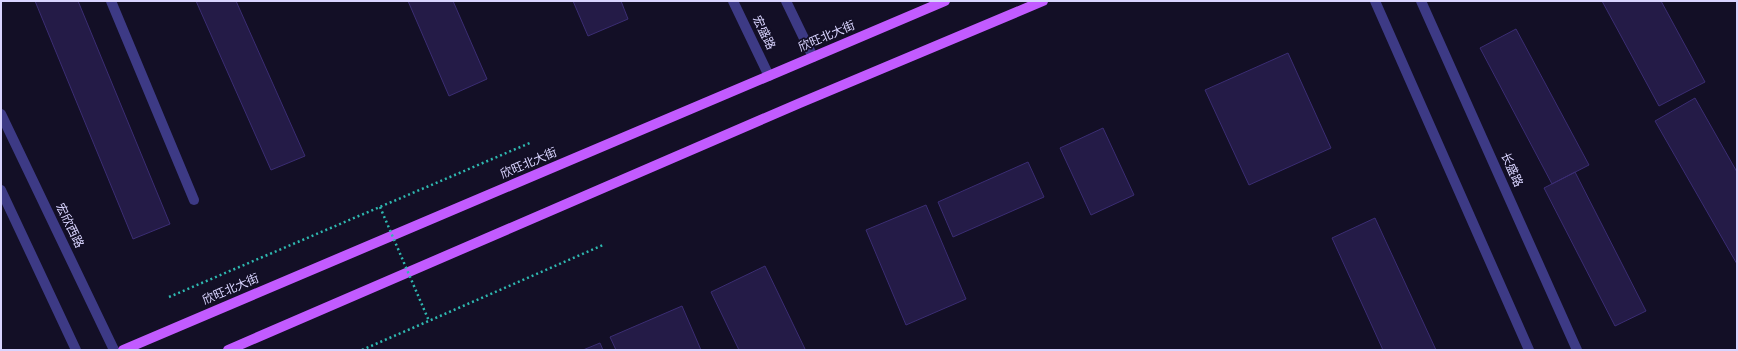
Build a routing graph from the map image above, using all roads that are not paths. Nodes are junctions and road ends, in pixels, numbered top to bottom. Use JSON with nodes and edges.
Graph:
{"nodes":[{"id":1,"x":111,"y":1,"type":"edge"},
{"id":2,"x":733,"y":1,"type":"edge"},
{"id":3,"x":786,"y":1,"type":"edge"},
{"id":4,"x":945,"y":1,"type":"edge"},
{"id":5,"x":1043,"y":1,"type":"edge"},
{"id":6,"x":1375,"y":1,"type":"edge"},
{"id":7,"x":1421,"y":1,"type":"edge"},
{"id":8,"x":813,"y":57,"type":"junction"},
{"id":9,"x":769,"y":76,"type":"junction"},
{"id":10,"x":1,"y":114,"type":"edge"},
{"id":11,"x":1,"y":190,"type":"edge"},
{"id":12,"x":194,"y":200,"type":"dead end"},
{"id":13,"x":76,"y":350,"type":"edge"},
{"id":14,"x":114,"y":350,"type":"edge"},
{"id":15,"x":123,"y":350,"type":"edge"},
{"id":16,"x":228,"y":350,"type":"edge"},
{"id":17,"x":1529,"y":350,"type":"edge"},
{"id":18,"x":1577,"y":350,"type":"edge"}],
"edges":[{"from":1,"to":12,"type":"street"},
{"from":2,"to":9,"type":"street","name":"宏盛路"},
{"from":3,"to":8,"type":"street"},
{"from":4,"to":8,"type":"main road","name":"欣旺北大街"},
{"from":5,"to":16,"type":"main road"},
{"from":6,"to":17,"type":"street"},
{"from":7,"to":18,"type":"street","name":"长盛路"},
{"from":8,"to":9,"type":"main road","name":"欣旺北大街"},
{"from":9,"to":15,"type":"main road","name":"欣旺北大街"},
{"from":10,"to":14,"type":"street","name":"宏欣西路"},
{"from":11,"to":13,"type":"street"}]}
